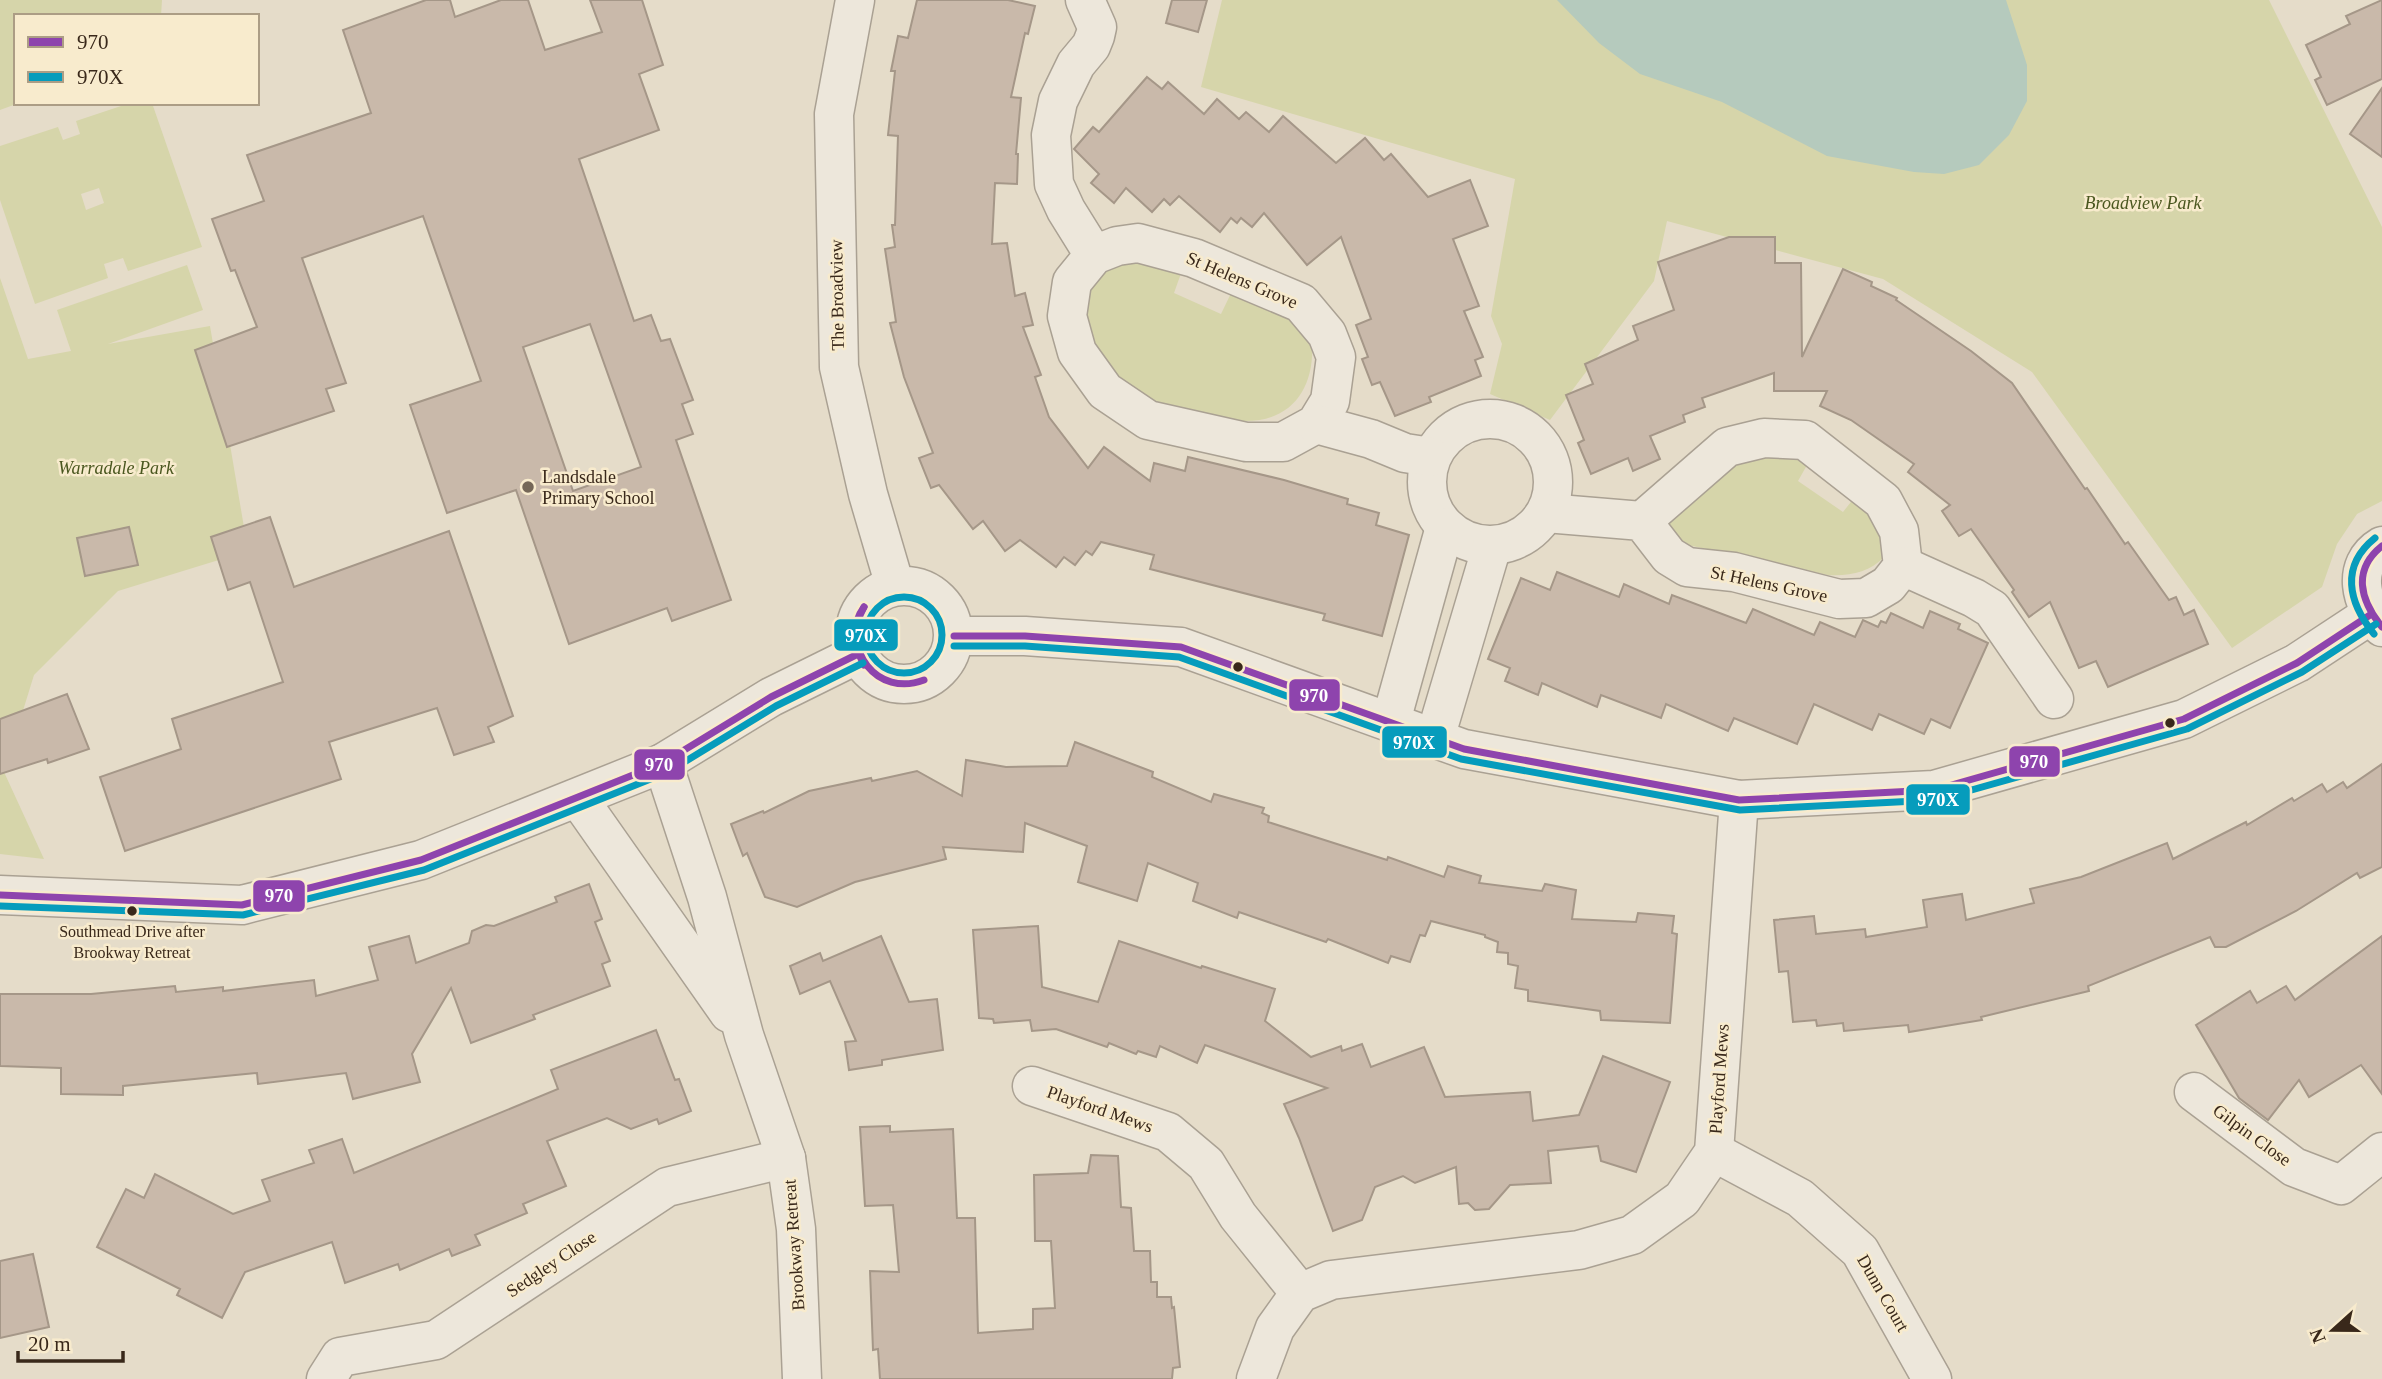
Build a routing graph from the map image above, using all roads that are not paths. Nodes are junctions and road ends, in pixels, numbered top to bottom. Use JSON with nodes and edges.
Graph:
{"nodes":[{"id":1,"x":855,"y":0,"type":"edge"},
{"id":2,"x":1085,"y":0,"type":"edge"},
{"id":3,"x":1094,"y":255,"type":"junction"},
{"id":4,"x":1316,"y":424,"type":"junction"},
{"id":5,"x":1431,"y":457,"type":"junction"},
{"id":6,"x":1546,"y":513,"type":"junction"},
{"id":7,"x":1642,"y":521,"type":"junction"},
{"id":8,"x":1445,"y":527,"type":"junction"},
{"id":9,"x":1492,"y":546,"type":"junction"},
{"id":10,"x":2382,"y":546,"type":"edge"},
{"id":11,"x":1903,"y":566,"type":"junction"},
{"id":12,"x":895,"y":586,"type":"junction"},
{"id":13,"x":2376,"y":621,"type":"edge"},
{"id":14,"x":954,"y":636,"type":"junction"},
{"id":15,"x":858,"y":654,"type":"junction"},
{"id":16,"x":2054,"y":699,"type":"dead end"},
{"id":17,"x":1391,"y":721,"type":"junction"},
{"id":18,"x":1435,"y":738,"type":"junction"},
{"id":19,"x":663,"y":763,"type":"junction"},
{"id":20,"x":578,"y":798,"type":"junction"},
{"id":21,"x":1739,"y":800,"type":"junction"},
{"id":22,"x":0,"y":895,"type":"edge"},
{"id":23,"x":744,"y":1035,"type":"junction"},
{"id":24,"x":1032,"y":1086,"type":"dead end"},
{"id":25,"x":2194,"y":1092,"type":"dead end"},
{"id":26,"x":1714,"y":1152,"type":"junction"},
{"id":27,"x":2382,"y":1152,"type":"edge"},
{"id":28,"x":786,"y":1158,"type":"junction"},
{"id":29,"x":1300,"y":1293,"type":"junction"},
{"id":30,"x":326,"y":1379,"type":"edge"},
{"id":31,"x":802,"y":1379,"type":"edge"},
{"id":32,"x":1256,"y":1379,"type":"edge"},
{"id":33,"x":1932,"y":1379,"type":"edge"}],
"edges":[{"from":1,"to":12,"type":"street","name":"The Broadview"},
{"from":2,"to":3,"type":"street"},
{"from":3,"to":4,"type":"street","name":"St Helens Grove"},
{"from":3,"to":4,"type":"street"},
{"from":4,"to":5,"type":"street"},
{"from":5,"to":6,"type":"street"},
{"from":5,"to":8,"type":"street"},
{"from":6,"to":7,"type":"street"},
{"from":6,"to":9,"type":"street"},
{"from":7,"to":11,"type":"street","name":"St Helens Grove"},
{"from":7,"to":11,"type":"street"},
{"from":8,"to":9,"type":"street"},
{"from":8,"to":17,"type":"street"},
{"from":9,"to":18,"type":"street"},
{"from":10,"to":13,"type":"street"},
{"from":11,"to":16,"type":"street"},
{"from":12,"to":14,"type":"street"},
{"from":12,"to":15,"type":"street"},
{"from":13,"to":21,"type":"street"},
{"from":14,"to":15,"type":"street"},
{"from":14,"to":17,"type":"street"},
{"from":15,"to":19,"type":"street"},
{"from":17,"to":18,"type":"street"},
{"from":18,"to":21,"type":"street"},
{"from":19,"to":20,"type":"street"},
{"from":19,"to":23,"type":"street","name":"Brookway Retreat"},
{"from":20,"to":22,"type":"street"},
{"from":20,"to":23,"type":"street","name":"Brookway Retreat"},
{"from":21,"to":26,"type":"street","name":"Playford Mews"},
{"from":23,"to":28,"type":"street","name":"Brookway Retreat"},
{"from":24,"to":29,"type":"street","name":"Playford Mews"},
{"from":25,"to":27,"type":"street","name":"Gilpin Close"},
{"from":26,"to":29,"type":"street","name":"Playford Mews"},
{"from":26,"to":33,"type":"street","name":"Dunn Court"},
{"from":28,"to":30,"type":"street","name":"Sedgley Close"},
{"from":28,"to":31,"type":"street","name":"Brookway Retreat"},
{"from":29,"to":32,"type":"street"}]}
